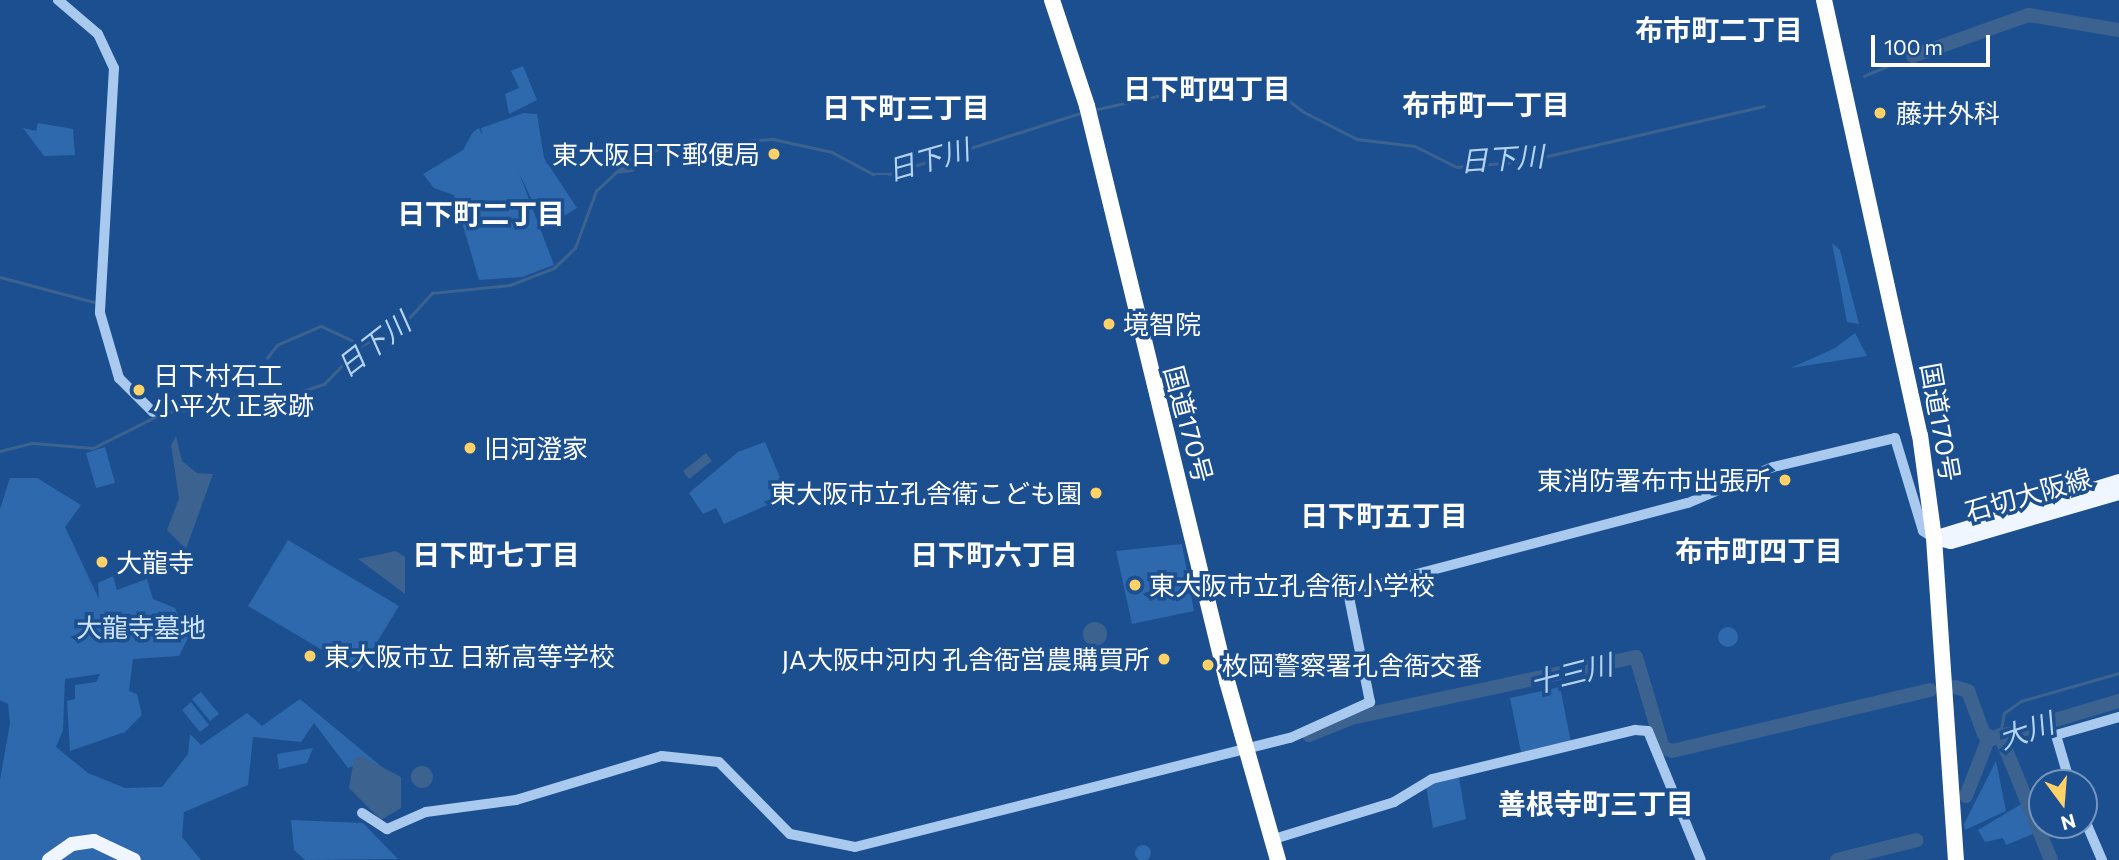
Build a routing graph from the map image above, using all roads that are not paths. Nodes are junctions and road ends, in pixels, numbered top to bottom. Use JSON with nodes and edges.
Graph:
{"nodes":[{"id":1,"x":58,"y":0,"type":"edge"},
{"id":2,"x":1052,"y":0,"type":"edge"},
{"id":3,"x":1824,"y":0,"type":"edge"},
{"id":4,"x":153,"y":412,"type":"dead end"},
{"id":5,"x":2119,"y":481,"type":"edge"},
{"id":6,"x":2119,"y":493,"type":"edge"},
{"id":7,"x":1934,"y":538,"type":"junction"},
{"id":8,"x":2119,"y":717,"type":"edge"},
{"id":9,"x":1245,"y":748,"type":"junction"},
{"id":10,"x":2066,"y":769,"type":"edge"},
{"id":11,"x":362,"y":813,"type":"dead end"},
{"id":12,"x":1274,"y":839,"type":"junction"},
{"id":13,"x":2093,"y":839,"type":"edge"},
{"id":14,"x":49,"y":860,"type":"edge"},
{"id":15,"x":134,"y":860,"type":"edge"},
{"id":16,"x":1278,"y":860,"type":"edge"},
{"id":17,"x":1701,"y":860,"type":"edge"},
{"id":18,"x":1956,"y":860,"type":"edge"},
{"id":19,"x":2102,"y":860,"type":"edge"}],
"edges":[{"from":1,"to":4,"type":"street"},
{"from":2,"to":9,"type":"highway","name":"国道170号"},
{"from":3,"to":7,"type":"highway","name":"国道170号"},
{"from":5,"to":7,"type":"main road","name":"石切大阪線"},
{"from":6,"to":7,"type":"main road","name":"石切大阪線"},
{"from":7,"to":9,"type":"street"},
{"from":7,"to":18,"type":"highway","name":"国道170号"},
{"from":8,"to":10,"type":"street"},
{"from":9,"to":11,"type":"street"},
{"from":9,"to":12,"type":"highway","name":"国道170号"},
{"from":12,"to":16,"type":"highway","name":"国道170号"},
{"from":12,"to":17,"type":"street"},
{"from":13,"to":19,"type":"street"},
{"from":14,"to":15,"type":"main road"}]}
